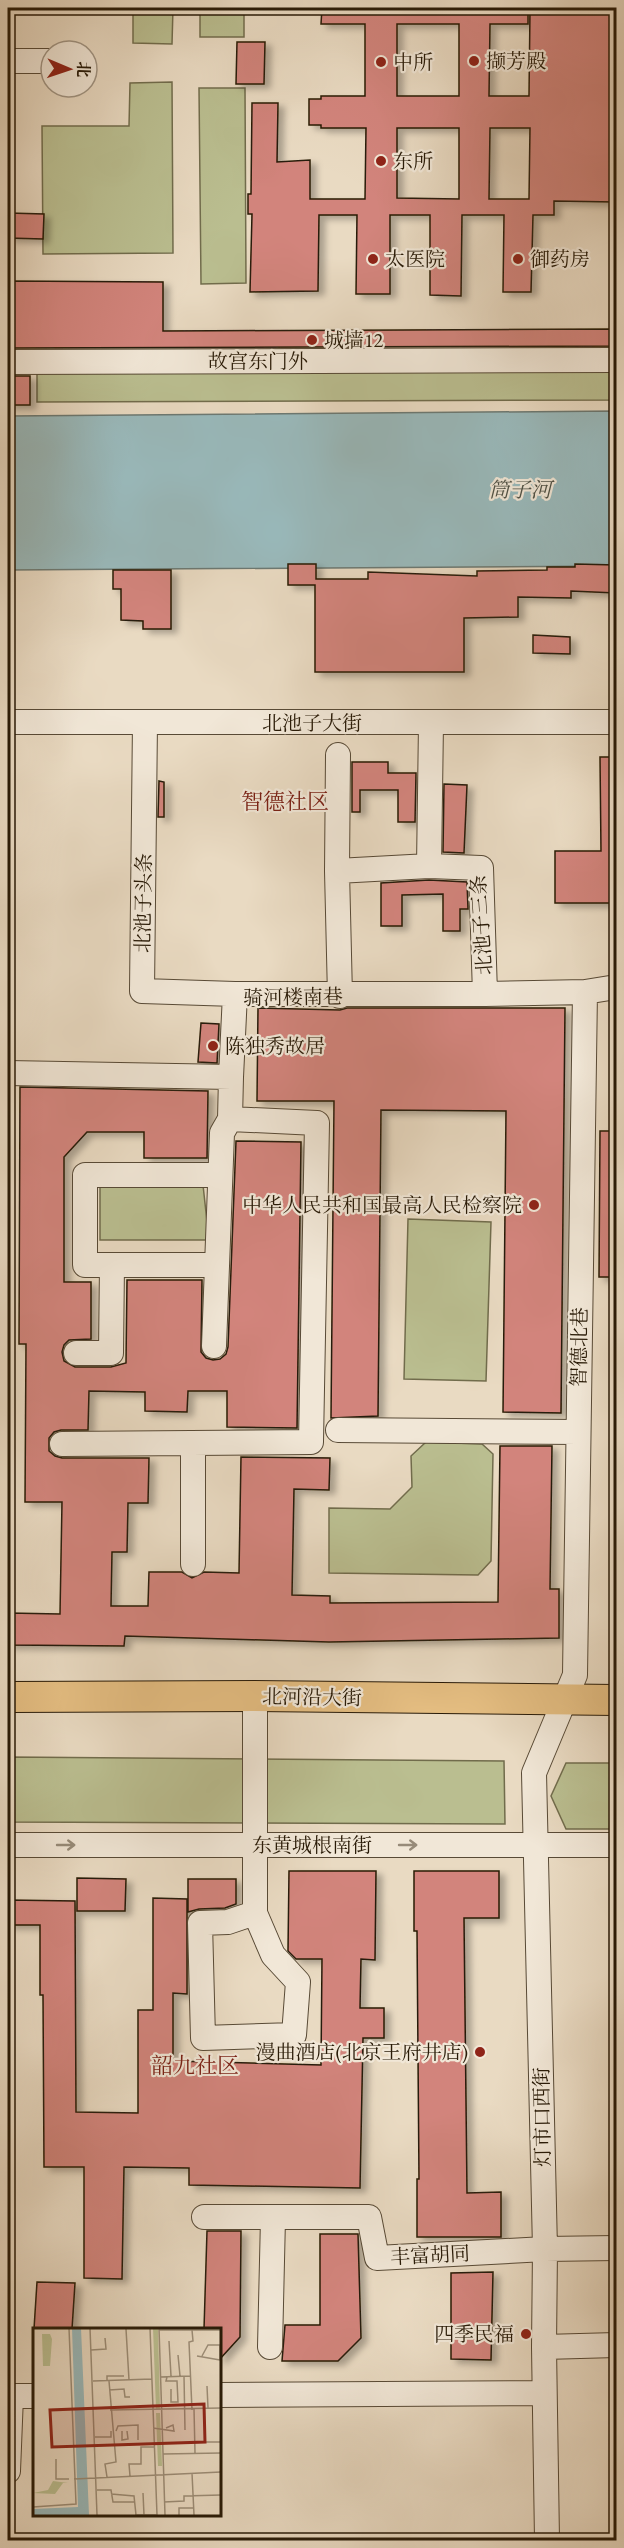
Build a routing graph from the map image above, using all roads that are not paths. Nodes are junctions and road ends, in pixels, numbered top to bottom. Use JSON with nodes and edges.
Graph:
{"nodes":[{"id":1,"x":8,"y":61,"type":"edge"},
{"id":2,"x":39,"y":61,"type":"edge"},
{"id":3,"x":616,"y":360,"type":"edge"},
{"id":4,"x":8,"y":362,"type":"edge"},
{"id":5,"x":8,"y":722,"type":"edge"},
{"id":6,"x":145,"y":722,"type":"junction"},
{"id":7,"x":616,"y":722,"type":"edge"},
{"id":8,"x":431,"y":723,"type":"junction"},
{"id":9,"x":338,"y":755,"type":"dead end"},
{"id":10,"x":429,"y":866,"type":"junction"},
{"id":11,"x":338,"y":871,"type":"junction"},
{"id":12,"x":616,"y":987,"type":"edge"},
{"id":13,"x":585,"y":992,"type":"junction"},
{"id":14,"x":236,"y":994,"type":"junction"},
{"id":15,"x":485,"y":994,"type":"junction"},
{"id":16,"x":340,"y":996,"type":"junction"},
{"id":17,"x":8,"y":1073,"type":"edge"},
{"id":18,"x":231,"y":1077,"type":"junction"},
{"id":19,"x":230,"y":1119,"type":"junction"},
{"id":20,"x":220,"y":1175,"type":"junction"},
{"id":21,"x":217,"y":1264,"type":"junction"},
{"id":22,"x":112,"y":1265,"type":"junction"},
{"id":23,"x":213,"y":1346,"type":"dead end"},
{"id":24,"x":76,"y":1353,"type":"dead end"},
{"id":25,"x":338,"y":1430,"type":"dead end"},
{"id":26,"x":578,"y":1432,"type":"junction"},
{"id":27,"x":194,"y":1443,"type":"junction"},
{"id":28,"x":62,"y":1444,"type":"dead end"},
{"id":29,"x":193,"y":1564,"type":"dead end"},
{"id":30,"x":255,"y":1696,"type":"junction"},
{"id":31,"x":8,"y":1697,"type":"edge"},
{"id":32,"x":565,"y":1701,"type":"junction"},
{"id":33,"x":616,"y":1701,"type":"edge"},
{"id":34,"x":8,"y":1845,"type":"edge"},
{"id":35,"x":255,"y":1845,"type":"junction"},
{"id":36,"x":535,"y":1845,"type":"junction"},
{"id":37,"x":616,"y":1845,"type":"edge"},
{"id":38,"x":255,"y":1913,"type":"junction"},
{"id":39,"x":204,"y":2217,"type":"dead end"},
{"id":40,"x":273,"y":2218,"type":"junction"},
{"id":41,"x":616,"y":2248,"type":"edge"},
{"id":42,"x":545,"y":2249,"type":"junction"},
{"id":43,"x":616,"y":2345,"type":"edge"},
{"id":44,"x":270,"y":2347,"type":"dead end"},
{"id":45,"x":544,"y":2347,"type":"junction"},
{"id":46,"x":544,"y":2393,"type":"junction"},
{"id":47,"x":220,"y":2395,"type":"edge"},
{"id":48,"x":9,"y":2396,"type":"edge"},
{"id":49,"x":33,"y":2396,"type":"edge"},
{"id":50,"x":8,"y":2471,"type":"edge"},
{"id":51,"x":547,"y":2541,"type":"edge"}],
"edges":[{"from":1,"to":2,"type":"street"},
{"from":3,"to":4,"type":"street","name":"故宫东门外"},
{"from":5,"to":6,"type":"street","name":"北池子大街"},
{"from":6,"to":8,"type":"street","name":"北池子大街"},
{"from":6,"to":14,"type":"street","name":"北池子头条"},
{"from":7,"to":8,"type":"street","name":"北池子大街"},
{"from":8,"to":10,"type":"street"},
{"from":9,"to":11,"type":"street"},
{"from":10,"to":11,"type":"street"},
{"from":10,"to":15,"type":"street","name":"北池子三条"},
{"from":11,"to":16,"type":"street"},
{"from":12,"to":13,"type":"street","name":"骑河楼南巷"},
{"from":13,"to":15,"type":"street","name":"骑河楼南巷"},
{"from":13,"to":26,"type":"street","name":"智德北巷"},
{"from":14,"to":16,"type":"street","name":"骑河楼南巷"},
{"from":14,"to":18,"type":"street","name":"骑河楼南巷"},
{"from":15,"to":16,"type":"street","name":"骑河楼南巷"},
{"from":17,"to":18,"type":"street"},
{"from":18,"to":19,"type":"street","name":"骑河楼南巷"},
{"from":19,"to":20,"type":"street","name":"骑河楼南巷"},
{"from":19,"to":27,"type":"street"},
{"from":20,"to":21,"type":"street","name":"骑河楼南巷"},
{"from":20,"to":22,"type":"street"},
{"from":21,"to":22,"type":"street"},
{"from":21,"to":23,"type":"street","name":"骑河楼南巷"},
{"from":22,"to":24,"type":"street"},
{"from":25,"to":26,"type":"street"},
{"from":26,"to":32,"type":"street","name":"智德北巷"},
{"from":27,"to":28,"type":"street"},
{"from":27,"to":29,"type":"street"},
{"from":30,"to":31,"type":"main road","name":"北河沿大街"},
{"from":30,"to":32,"type":"main road","name":"北河沿大街"},
{"from":30,"to":35,"type":"street"},
{"from":32,"to":33,"type":"main road","name":"北河沿大街"},
{"from":32,"to":36,"type":"street","name":"灯市口西街"},
{"from":34,"to":35,"type":"street","name":"东黄城根南街","one_way":true},
{"from":35,"to":36,"type":"street","name":"东黄城根南街","one_way":true},
{"from":35,"to":38,"type":"street"},
{"from":36,"to":37,"type":"street","name":"东黄城根南街"},
{"from":36,"to":42,"type":"street","name":"灯市口西街"},
{"from":38,"to":38,"type":"street"},
{"from":39,"to":40,"type":"street","name":"丰富胡同"},
{"from":40,"to":42,"type":"street","name":"丰富胡同"},
{"from":40,"to":44,"type":"street"},
{"from":41,"to":42,"type":"street","name":"丰富胡同"},
{"from":42,"to":45,"type":"street","name":"灯市口西街"},
{"from":43,"to":45,"type":"street"},
{"from":45,"to":46,"type":"street","name":"灯市口西街"},
{"from":46,"to":47,"type":"street"},
{"from":46,"to":51,"type":"street","name":"灯市口西街"},
{"from":48,"to":49,"type":"street"},
{"from":48,"to":50,"type":"street"}]}
